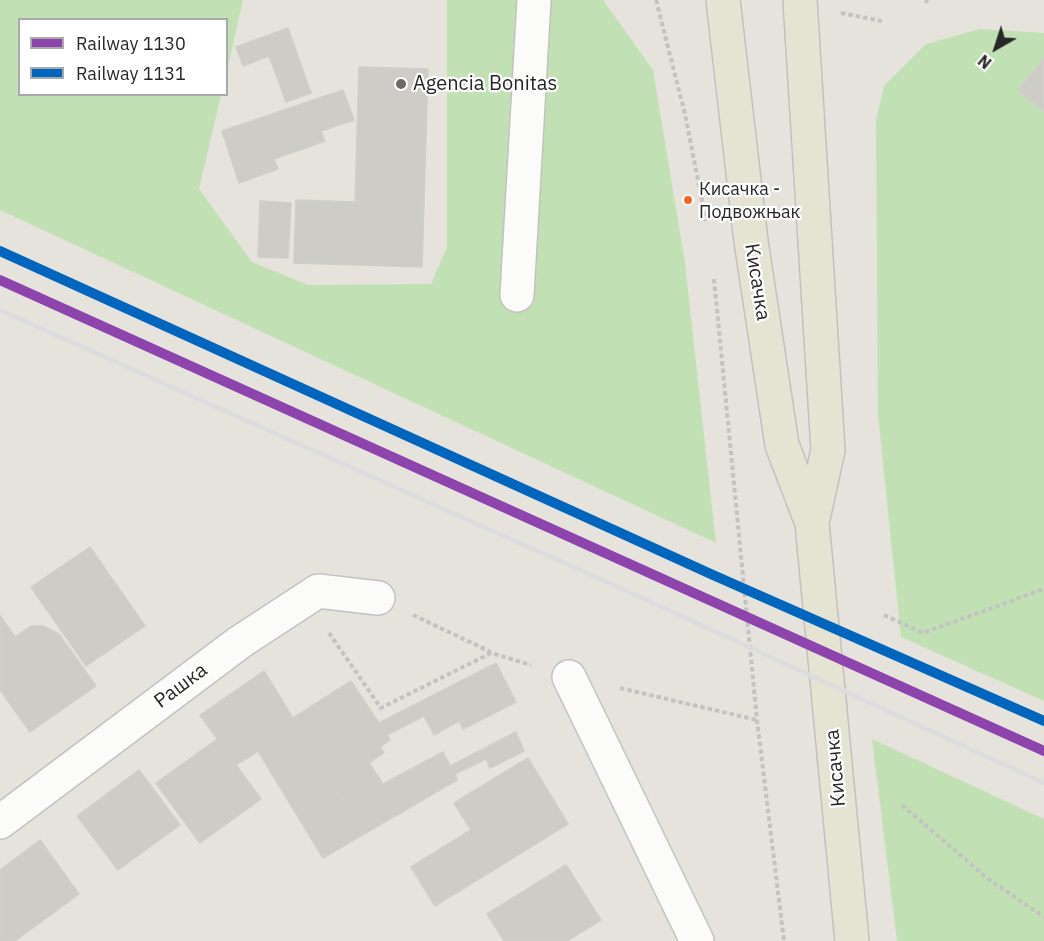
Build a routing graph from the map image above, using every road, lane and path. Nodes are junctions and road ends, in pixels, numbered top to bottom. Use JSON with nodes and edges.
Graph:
{"nodes":[{"id":1,"x":534,"y":0,"type":"edge"},
{"id":2,"x":656,"y":0,"type":"edge"},
{"id":3,"x":723,"y":0,"type":"edge"},
{"id":4,"x":800,"y":0,"type":"edge"},
{"id":5,"x":706,"y":223,"type":"dead end"},
{"id":6,"x":713,"y":268,"type":"dead end"},
{"id":7,"x":517,"y":295,"type":"dead end"},
{"id":8,"x":812,"y":523,"type":"junction"},
{"id":9,"x":1044,"y":589,"type":"edge"},
{"id":10,"x":378,"y":598,"type":"joint"},
{"id":11,"x":884,"y":615,"type":"dead end"},
{"id":12,"x":327,"y":630,"type":"dead end"},
{"id":13,"x":491,"y":653,"type":"junction"},
{"id":14,"x":569,"y":676,"type":"junction"},
{"id":15,"x":757,"y":720,"type":"junction"},
{"id":16,"x":902,"y":805,"type":"dead end"},
{"id":17,"x":0,"y":822,"type":"edge"},
{"id":18,"x":1044,"y":917,"type":"edge"},
{"id":19,"x":697,"y":941,"type":"edge"},
{"id":20,"x":784,"y":941,"type":"edge"},
{"id":21,"x":852,"y":941,"type":"edge"}],
"edges":[{"from":1,"to":7,"type":"street"},
{"from":2,"to":5,"type":"path"},
{"from":3,"to":8,"type":"main road","name":"Кисачка"},
{"from":4,"to":8,"type":"main road","name":"Кисачка"},
{"from":6,"to":15,"type":"path"},
{"from":8,"to":21,"type":"main road","name":"Кисачка"},
{"from":9,"to":11,"type":"path"},
{"from":10,"to":13,"type":"path"},
{"from":10,"to":17,"type":"street","name":"Рашка"},
{"from":12,"to":13,"type":"path"},
{"from":13,"to":14,"type":"path"},
{"from":14,"to":15,"type":"path"},
{"from":14,"to":19,"type":"street"},
{"from":15,"to":20,"type":"path"},
{"from":16,"to":18,"type":"path"}]}
